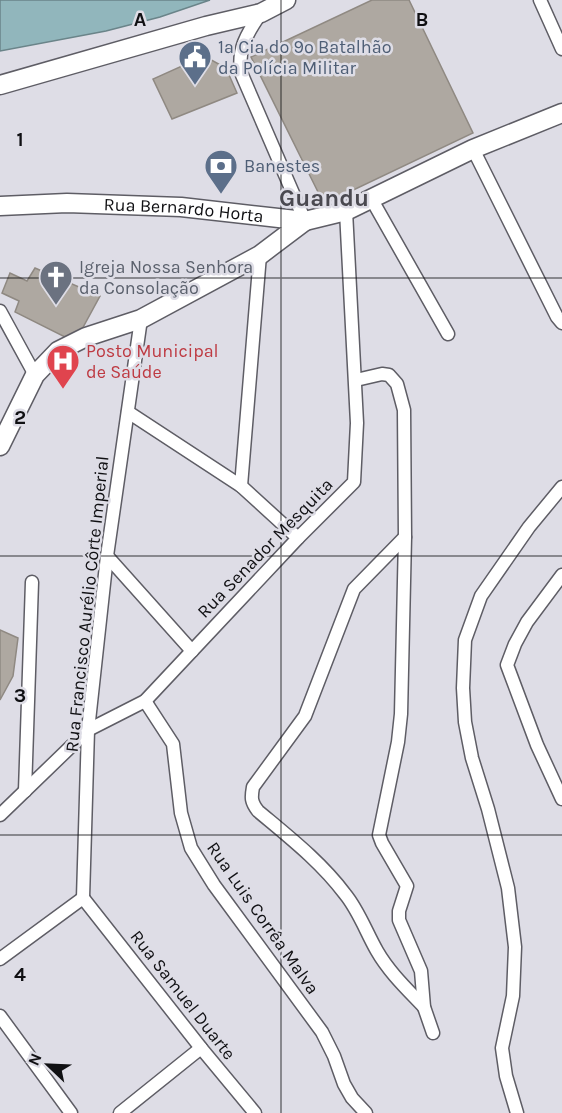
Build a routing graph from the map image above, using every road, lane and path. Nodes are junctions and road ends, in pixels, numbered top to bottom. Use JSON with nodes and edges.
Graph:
{"nodes":[{"id":1,"x":286,"y":0,"type":"edge"},
{"id":2,"x":540,"y":0,"type":"edge"},
{"id":3,"x":261,"y":13,"type":"junction"},
{"id":4,"x":562,"y":49,"type":"edge"},
{"id":5,"x":0,"y":85,"type":"edge"},
{"id":6,"x":562,"y":113,"type":"edge"},
{"id":7,"x":473,"y":149,"type":"junction"},
{"id":8,"x":372,"y":200,"type":"junction"},
{"id":9,"x":0,"y":206,"type":"edge"},
{"id":10,"x":346,"y":211,"type":"junction"},
{"id":11,"x":305,"y":220,"type":"junction"},
{"id":12,"x":260,"y":255,"type":"junction"},
{"id":13,"x":0,"y":311,"type":"edge"},
{"id":14,"x":141,"y":319,"type":"junction"},
{"id":15,"x":562,"y":323,"type":"edge"},
{"id":16,"x":448,"y":334,"type":"dead end"},
{"id":17,"x":35,"y":375,"type":"junction"},
{"id":18,"x":356,"y":380,"type":"junction"},
{"id":19,"x":128,"y":412,"type":"junction"},
{"id":20,"x":6,"y":419,"type":"edge"},
{"id":21,"x":0,"y":446,"type":"edge"},
{"id":22,"x":241,"y":486,"type":"junction"},
{"id":23,"x":562,"y":487,"type":"edge"},
{"id":24,"x":405,"y":537,"type":"junction"},
{"id":25,"x":298,"y":538,"type":"junction"},
{"id":26,"x":107,"y":556,"type":"junction"},
{"id":27,"x":562,"y":575,"type":"edge"},
{"id":28,"x":32,"y":582,"type":"dead end"},
{"id":29,"x":192,"y":651,"type":"junction"},
{"id":30,"x":145,"y":701,"type":"junction"},
{"id":31,"x":88,"y":730,"type":"junction"},
{"id":32,"x":25,"y":791,"type":"junction"},
{"id":33,"x":562,"y":799,"type":"edge"},
{"id":34,"x":0,"y":815,"type":"edge"},
{"id":35,"x":83,"y":898,"type":"junction"},
{"id":36,"x":0,"y":958,"type":"edge"},
{"id":37,"x":424,"y":1007,"type":"junction"},
{"id":38,"x":0,"y":1016,"type":"edge"},
{"id":39,"x":433,"y":1033,"type":"dead end"},
{"id":40,"x":201,"y":1048,"type":"junction"},
{"id":41,"x":71,"y":1113,"type":"edge"},
{"id":42,"x":120,"y":1113,"type":"edge"},
{"id":43,"x":255,"y":1113,"type":"edge"},
{"id":44,"x":366,"y":1113,"type":"edge"},
{"id":45,"x":516,"y":1113,"type":"edge"}],
"edges":[{"from":1,"to":3,"type":"main road"},
{"from":2,"to":4,"type":"street"},
{"from":3,"to":5,"type":"main road"},
{"from":3,"to":11,"type":"street"},
{"from":6,"to":7,"type":"main road","name":"Rua Bernardo Horta"},
{"from":7,"to":8,"type":"main road","name":"Rua Bernardo Horta"},
{"from":7,"to":15,"type":"street"},
{"from":8,"to":10,"type":"main road","name":"Rua Bernardo Horta"},
{"from":8,"to":16,"type":"street"},
{"from":9,"to":11,"type":"main road","name":"Rua Bernardo Horta"},
{"from":10,"to":11,"type":"main road","name":"Rua Bernardo Horta"},
{"from":10,"to":18,"type":"street","name":"Rua Senador Mesquita"},
{"from":11,"to":12,"type":"main road"},
{"from":12,"to":14,"type":"main road"},
{"from":12,"to":22,"type":"street"},
{"from":13,"to":17,"type":"street"},
{"from":14,"to":17,"type":"main road"},
{"from":14,"to":19,"type":"street","name":"Rua Francisco Aurélio Côrte Imperial"},
{"from":17,"to":20,"type":"main road"},
{"from":18,"to":24,"type":"street"},
{"from":18,"to":25,"type":"street","name":"Rua Senador Mesquita"},
{"from":19,"to":22,"type":"street"},
{"from":19,"to":26,"type":"street","name":"Rua Francisco Aurélio Côrte Imperial"},
{"from":20,"to":21,"type":"main road"},
{"from":22,"to":25,"type":"street"},
{"from":23,"to":45,"type":"street"},
{"from":24,"to":37,"type":"street"},
{"from":24,"to":37,"type":"street"},
{"from":25,"to":29,"type":"street","name":"Rua Senador Mesquita"},
{"from":26,"to":29,"type":"street"},
{"from":26,"to":31,"type":"street","name":"Rua Francisco Aurélio Côrte Imperial"},
{"from":27,"to":33,"type":"street"},
{"from":28,"to":32,"type":"street"},
{"from":29,"to":30,"type":"street","name":"Rua Senador Mesquita"},
{"from":30,"to":31,"type":"street","name":"Rua Senador Mesquita"},
{"from":30,"to":44,"type":"street","name":"Rua Luis Corrêa Malva"},
{"from":31,"to":32,"type":"street","name":"Rua Senador Mesquita"},
{"from":31,"to":35,"type":"street","name":"Rua Francisco Aurélio Côrte Imperial"},
{"from":32,"to":34,"type":"street","name":"Rua Senador Mesquita"},
{"from":35,"to":36,"type":"street"},
{"from":35,"to":40,"type":"street","name":"Rua Samuel Duarte"},
{"from":37,"to":39,"type":"street"},
{"from":38,"to":41,"type":"street"},
{"from":40,"to":42,"type":"street"},
{"from":40,"to":43,"type":"street","name":"Rua Samuel Duarte"}]}
